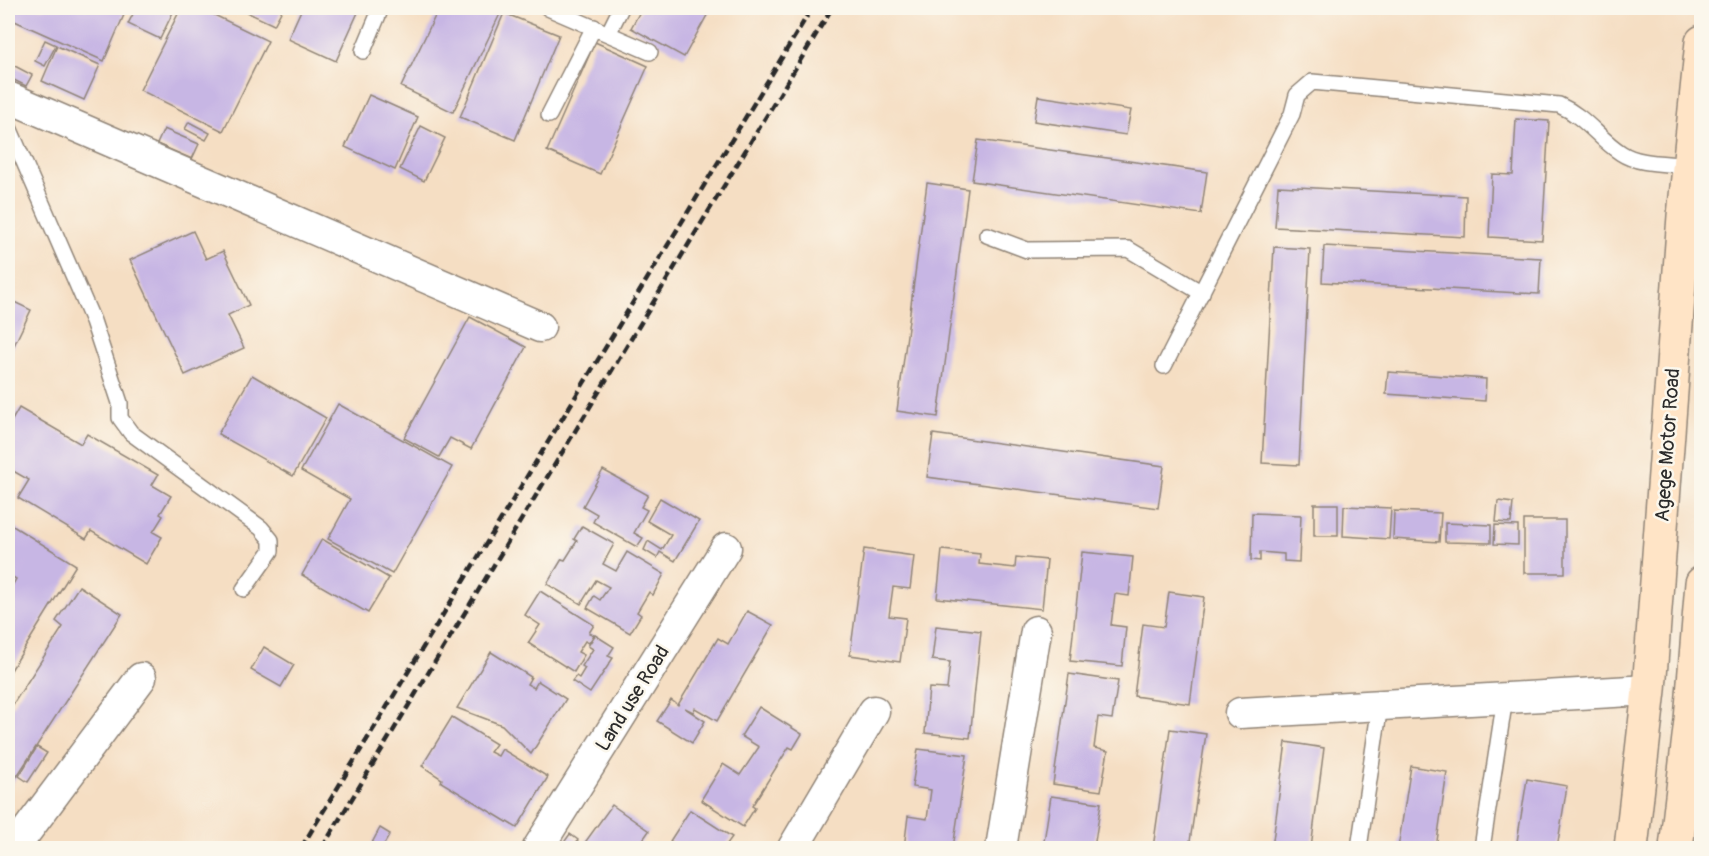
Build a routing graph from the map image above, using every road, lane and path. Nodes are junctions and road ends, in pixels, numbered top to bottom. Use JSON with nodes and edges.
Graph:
{"nodes":[{"id":1,"x":381,"y":8,"type":"edge"},
{"id":2,"x":548,"y":8,"type":"edge"},
{"id":3,"x":621,"y":8,"type":"edge"},
{"id":4,"x":594,"y":27,"type":"junction"},
{"id":5,"x":609,"y":32,"type":"junction"},
{"id":6,"x":1701,"y":42,"type":"edge"},
{"id":7,"x":363,"y":51,"type":"dead end"},
{"id":8,"x":650,"y":52,"type":"dead end"},
{"id":9,"x":8,"y":97,"type":"edge"},
{"id":10,"x":549,"y":115,"type":"dead end"},
{"id":11,"x":8,"y":125,"type":"edge"},
{"id":12,"x":1689,"y":166,"type":"junction"},
{"id":13,"x":987,"y":235,"type":"dead end"},
{"id":14,"x":1202,"y":293,"type":"junction"},
{"id":15,"x":540,"y":327,"type":"dead end"},
{"id":16,"x":1164,"y":366,"type":"dead end"},
{"id":17,"x":726,"y":548,"type":"dead end"},
{"id":18,"x":1701,"y":583,"type":"edge"},
{"id":19,"x":244,"y":589,"type":"dead end"},
{"id":20,"x":1036,"y":632,"type":"dead end"},
{"id":21,"x":141,"y":678,"type":"dead end"},
{"id":22,"x":1649,"y":690,"type":"junction"},
{"id":23,"x":1504,"y":698,"type":"junction"},
{"id":24,"x":1380,"y":705,"type":"junction"},
{"id":25,"x":874,"y":711,"type":"dead end"},
{"id":26,"x":1240,"y":713,"type":"dead end"},
{"id":27,"x":1696,"y":721,"type":"edge"},
{"id":28,"x":1636,"y":806,"type":"junction"},
{"id":29,"x":1680,"y":811,"type":"junction"},
{"id":30,"x":14,"y":849,"type":"edge"},
{"id":31,"x":538,"y":849,"type":"edge"},
{"id":32,"x":793,"y":849,"type":"edge"},
{"id":33,"x":1001,"y":849,"type":"edge"},
{"id":34,"x":1359,"y":849,"type":"edge"},
{"id":35,"x":1482,"y":849,"type":"edge"},
{"id":36,"x":1631,"y":849,"type":"edge"},
{"id":37,"x":1676,"y":849,"type":"edge"}],
"edges":[{"from":1,"to":7,"type":"lane"},
{"from":2,"to":4,"type":"lane"},
{"from":3,"to":5,"type":"lane"},
{"from":4,"to":5,"type":"lane"},
{"from":4,"to":10,"type":"lane"},
{"from":5,"to":8,"type":"lane"},
{"from":6,"to":12,"type":"main road","name":"Agege Motor Road"},
{"from":9,"to":15,"type":"street"},
{"from":11,"to":19,"type":"lane"},
{"from":12,"to":14,"type":"lane"},
{"from":12,"to":22,"type":"main road","name":"Agege Motor Road"},
{"from":13,"to":14,"type":"lane"},
{"from":14,"to":16,"type":"lane"},
{"from":17,"to":31,"type":"street","name":"Land use Road"},
{"from":18,"to":27,"type":"main road"},
{"from":20,"to":33,"type":"street"},
{"from":21,"to":30,"type":"street"},
{"from":22,"to":23,"type":"street"},
{"from":22,"to":28,"type":"main road","name":"Agege Motor Road"},
{"from":23,"to":24,"type":"street"},
{"from":23,"to":35,"type":"lane"},
{"from":24,"to":26,"type":"street"},
{"from":24,"to":34,"type":"lane"},
{"from":25,"to":32,"type":"street"},
{"from":27,"to":29,"type":"main road"},
{"from":28,"to":29,"type":"main road"},
{"from":28,"to":36,"type":"main road","name":"Agege Motor Road"},
{"from":29,"to":37,"type":"main road"}]}
